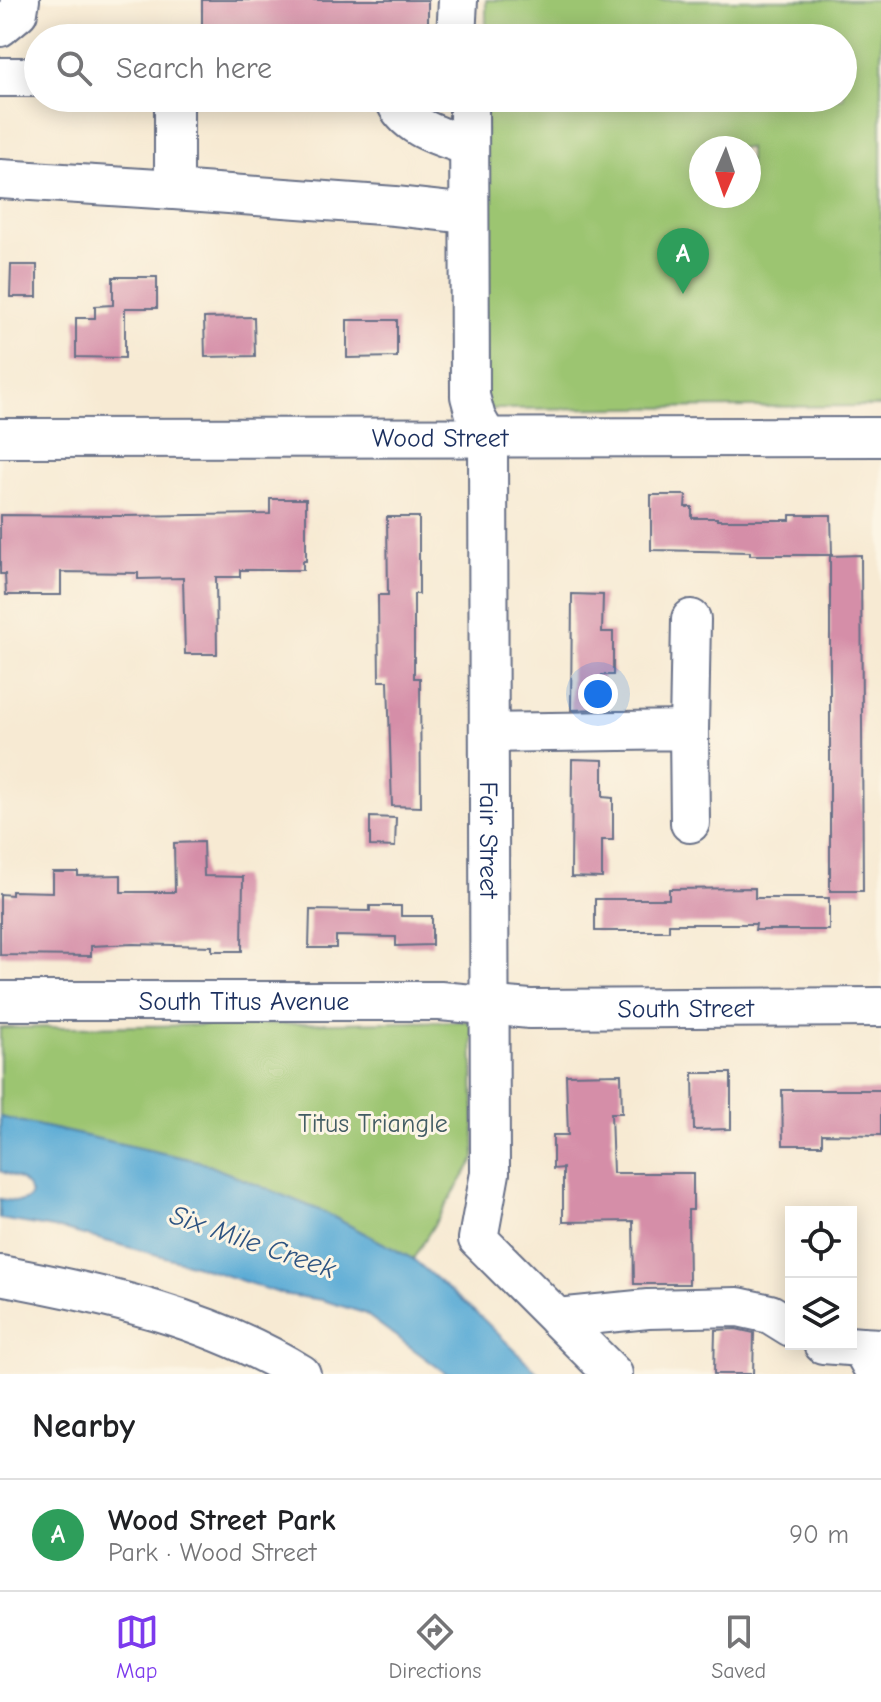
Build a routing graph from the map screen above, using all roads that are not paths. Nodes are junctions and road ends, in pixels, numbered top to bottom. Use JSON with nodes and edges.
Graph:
{"nodes":[{"id":1,"x":20,"y":0,"type":"edge"},
{"id":2,"x":458,"y":0,"type":"edge"},
{"id":3,"x":457,"y":24,"type":"edge"},
{"id":4,"x":0,"y":27,"type":"edge"},
{"id":5,"x":0,"y":77,"type":"edge"},
{"id":6,"x":24,"y":77,"type":"edge"},
{"id":7,"x":174,"y":112,"type":"edge"},
{"id":8,"x":399,"y":112,"type":"edge"},
{"id":9,"x":469,"y":112,"type":"edge"},
{"id":10,"x":468,"y":146,"type":"junction"},
{"id":11,"x":0,"y":179,"type":"edge"},
{"id":12,"x":174,"y":190,"type":"junction"},
{"id":13,"x":469,"y":214,"type":"junction"},
{"id":14,"x":881,"y":437,"type":"edge"},
{"id":15,"x":0,"y":438,"type":"edge"},
{"id":16,"x":488,"y":439,"type":"junction"},
{"id":17,"x":691,"y":619,"type":"dead end"},
{"id":18,"x":689,"y":730,"type":"junction"},
{"id":19,"x":489,"y":733,"type":"junction"},
{"id":20,"x":690,"y":823,"type":"dead end"},
{"id":21,"x":0,"y":1001,"type":"edge"},
{"id":22,"x":490,"y":1004,"type":"junction"},
{"id":23,"x":881,"y":1007,"type":"edge"},
{"id":24,"x":0,"y":1275,"type":"edge"},
{"id":25,"x":557,"y":1318,"type":"junction"},
{"id":26,"x":785,"y":1323,"type":"edge"},
{"id":27,"x":848,"y":1350,"type":"edge"},
{"id":28,"x":872,"y":1356,"type":"edge"},
{"id":29,"x":301,"y":1374,"type":"edge"},
{"id":30,"x":613,"y":1374,"type":"edge"}],
"edges":[{"from":1,"to":4,"type":"street"},
{"from":2,"to":3,"type":"street"},
{"from":5,"to":6,"type":"street"},
{"from":7,"to":12,"type":"street"},
{"from":8,"to":10,"type":"street"},
{"from":9,"to":10,"type":"street"},
{"from":10,"to":13,"type":"street"},
{"from":11,"to":12,"type":"street"},
{"from":12,"to":13,"type":"street"},
{"from":13,"to":16,"type":"street"},
{"from":14,"to":16,"type":"street","name":"Wood Street"},
{"from":15,"to":16,"type":"street","name":"Wood Street"},
{"from":16,"to":19,"type":"street","name":"Fair Street"},
{"from":17,"to":18,"type":"street"},
{"from":18,"to":19,"type":"street"},
{"from":18,"to":20,"type":"street"},
{"from":19,"to":22,"type":"street","name":"Fair Street"},
{"from":21,"to":22,"type":"street","name":"South Titus Avenue"},
{"from":22,"to":23,"type":"street","name":"South Street"},
{"from":22,"to":25,"type":"street","name":"Fair Street"},
{"from":24,"to":29,"type":"street"},
{"from":25,"to":26,"type":"street"},
{"from":25,"to":30,"type":"street"},
{"from":27,"to":28,"type":"street"}]}
